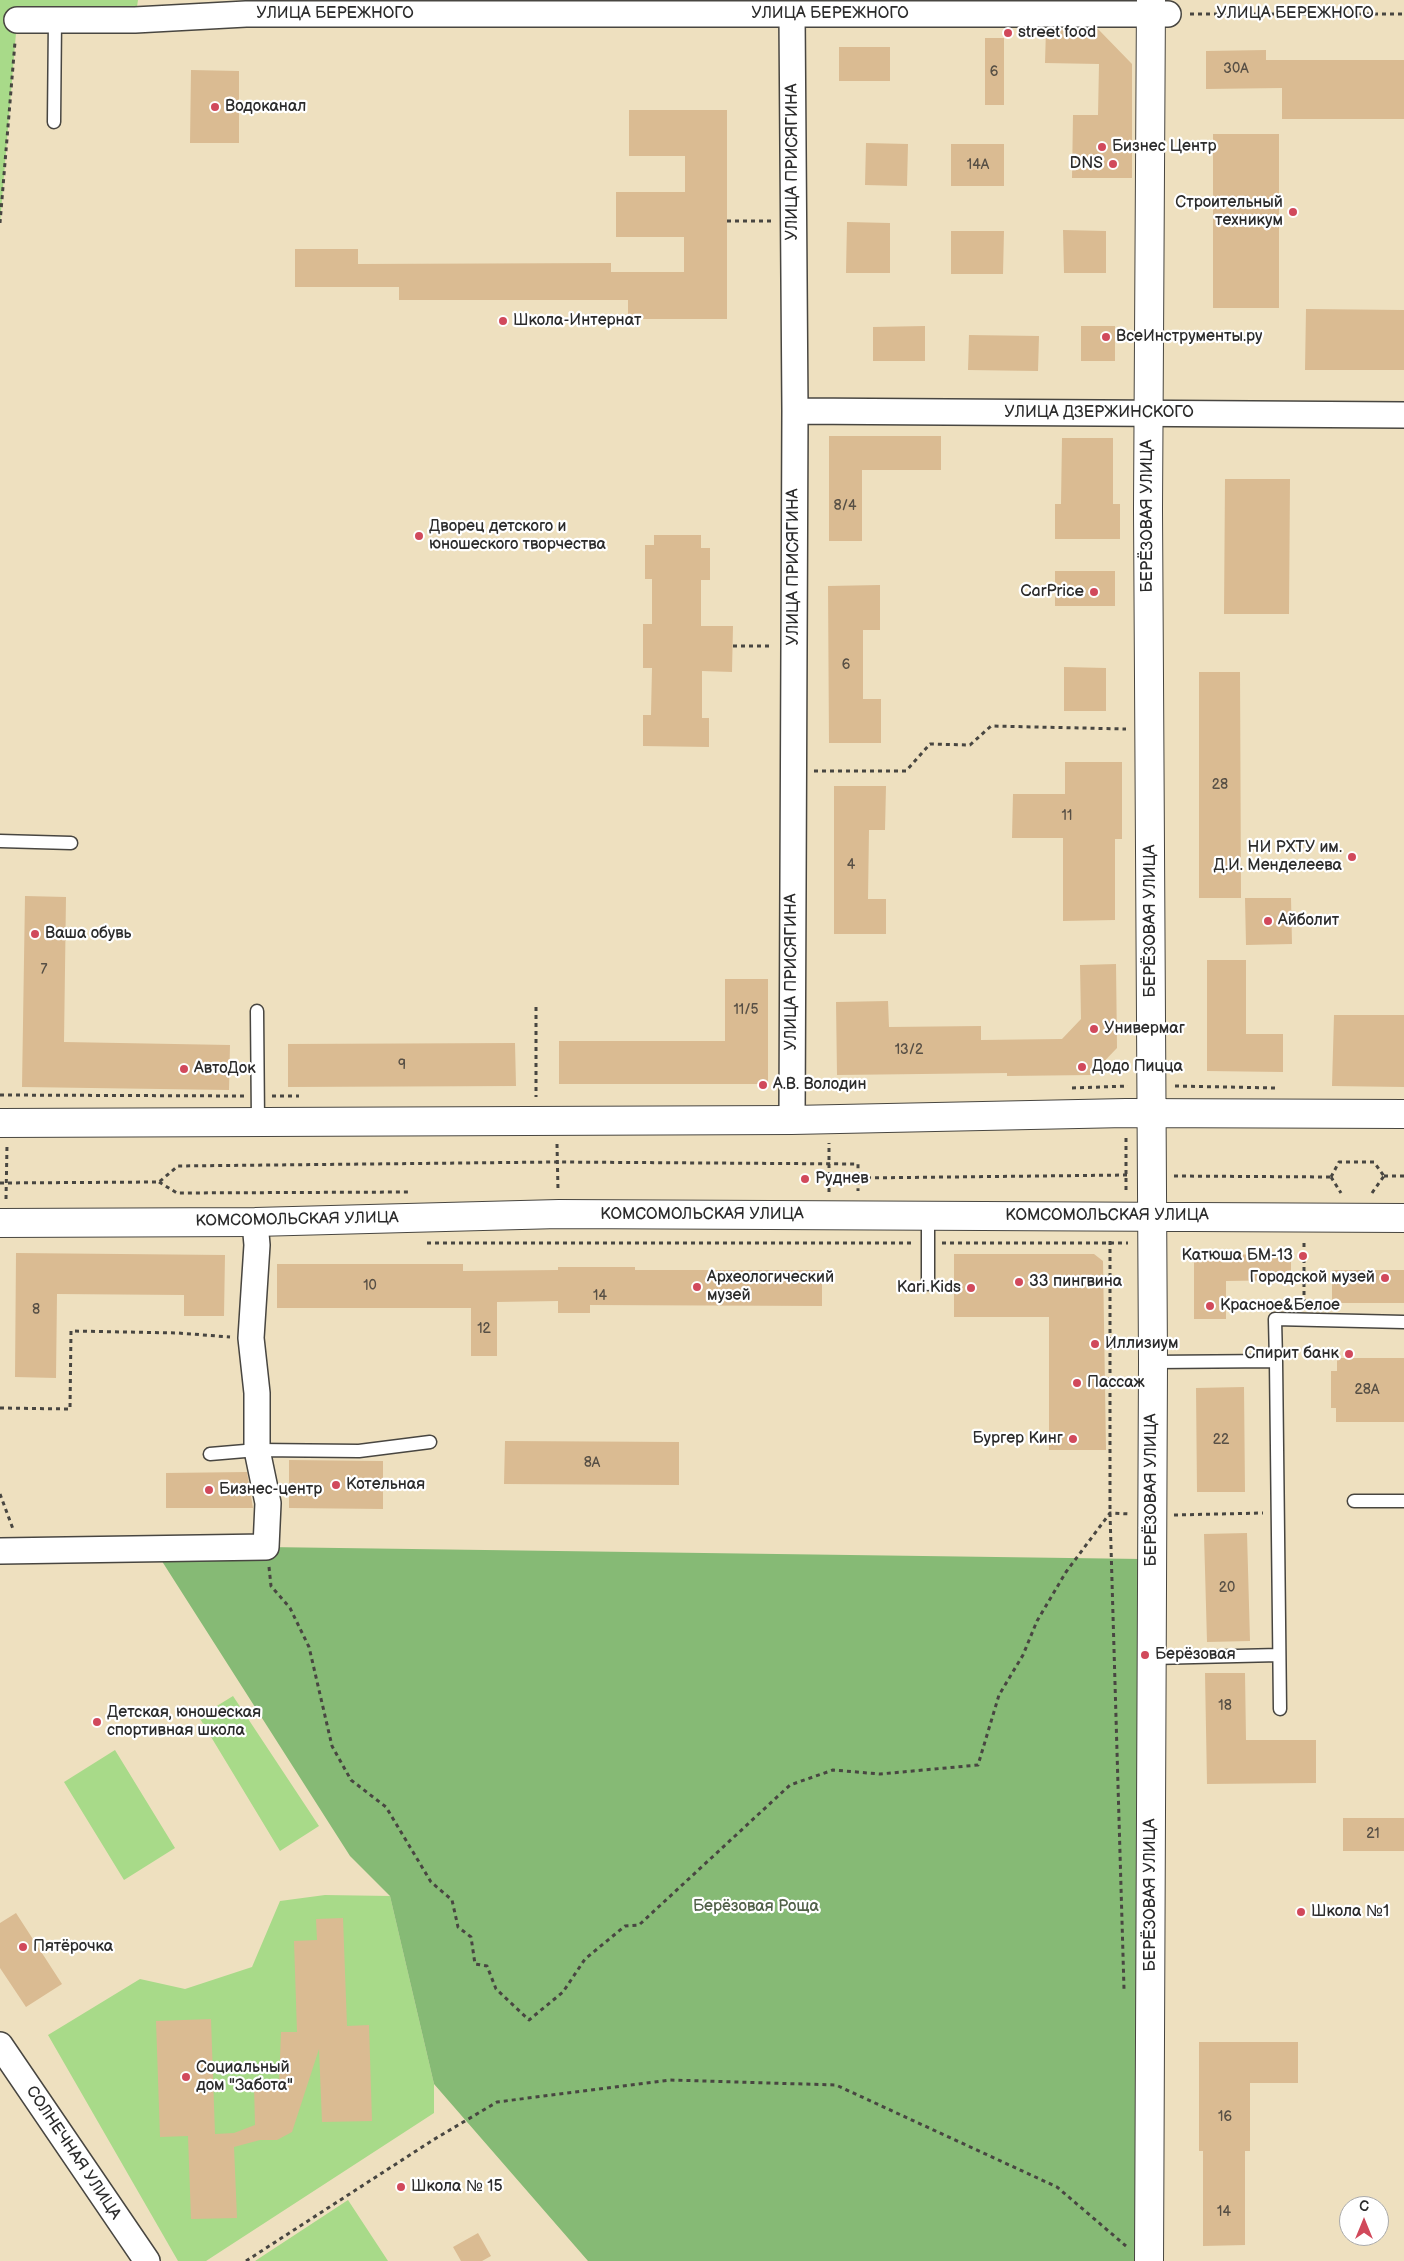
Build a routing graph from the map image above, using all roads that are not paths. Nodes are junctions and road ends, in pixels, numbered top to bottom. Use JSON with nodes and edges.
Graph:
{"nodes":[{"id":1,"x":246,"y":7,"type":"edge"},
{"id":2,"x":365,"y":7,"type":"edge"},
{"id":3,"x":447,"y":7,"type":"edge"},
{"id":4,"x":515,"y":7,"type":"edge"},
{"id":5,"x":1156,"y":9,"type":"edge"},
{"id":6,"x":792,"y":15,"type":"junction"},
{"id":7,"x":55,"y":19,"type":"junction"},
{"id":8,"x":17,"y":20,"type":"road end"},
{"id":9,"x":54,"y":122,"type":"dead end"},
{"id":10,"x":795,"y":411,"type":"junction"},
{"id":11,"x":1148,"y":412,"type":"junction"},
{"id":12,"x":1404,"y":415,"type":"edge"},
{"id":13,"x":0,"y":841,"type":"edge"},
{"id":14,"x":71,"y":842,"type":"dead end"},
{"id":15,"x":257,"y":1011,"type":"dead end"},
{"id":16,"x":258,"y":1109,"type":"junction"},
{"id":17,"x":1139,"y":1113,"type":"junction"},
{"id":18,"x":1404,"y":1114,"type":"edge"},
{"id":19,"x":792,"y":1120,"type":"junction"},
{"id":20,"x":3,"y":1131,"type":"edge"},
{"id":21,"x":3,"y":1214,"type":"edge"},
{"id":22,"x":928,"y":1215,"type":"junction"},
{"id":23,"x":1152,"y":1216,"type":"junction"},
{"id":24,"x":1404,"y":1218,"type":"edge"},
{"id":25,"x":255,"y":1222,"type":"junction"},
{"id":26,"x":928,"y":1284,"type":"dead end"},
{"id":27,"x":1404,"y":1322,"type":"edge"},
{"id":28,"x":1276,"y":1361,"type":"junction"},
{"id":29,"x":1152,"y":1362,"type":"junction"},
{"id":30,"x":430,"y":1442,"type":"dead end"},
{"id":31,"x":257,"y":1450,"type":"junction"},
{"id":32,"x":210,"y":1454,"type":"dead end"},
{"id":33,"x":1354,"y":1501,"type":"dead end"},
{"id":34,"x":1404,"y":1501,"type":"edge"},
{"id":35,"x":11,"y":1552,"type":"edge"},
{"id":36,"x":1279,"y":1655,"type":"junction"},
{"id":37,"x":1152,"y":1658,"type":"junction"},
{"id":38,"x":1280,"y":1709,"type":"dead end"},
{"id":39,"x":0,"y":2045,"type":"edge"},
{"id":40,"x":1141,"y":2256,"type":"edge"},
{"id":41,"x":147,"y":2261,"type":"edge"}],
"edges":[{"from":1,"to":2,"type":"street","name":"УЛИЦА БЕРЕЖНОГО"},
{"from":1,"to":7,"type":"street","name":"УЛИЦА БЕРЕЖНОГО"},
{"from":2,"to":3,"type":"street","name":"УЛИЦА БЕРЕЖНОГО"},
{"from":3,"to":4,"type":"street","name":"УЛИЦА БЕРЕЖНОГО"},
{"from":4,"to":6,"type":"street","name":"УЛИЦА БЕРЕЖНОГО"},
{"from":5,"to":6,"type":"street","name":"УЛИЦА БЕРЕЖНОГО"},
{"from":5,"to":11,"type":"main road","name":"БЕРЁЗОВАЯ УЛИЦА"},
{"from":6,"to":10,"type":"street","name":"УЛИЦА ПРИСЯГИНА"},
{"from":7,"to":8,"type":"street","name":"УЛИЦА БЕРЕЖНОГО"},
{"from":7,"to":9,"type":"lane"},
{"from":10,"to":11,"type":"street","name":"УЛИЦА ДЗЕРЖИНСКОГО"},
{"from":10,"to":19,"type":"street","name":"УЛИЦА ПРИСЯГИНА"},
{"from":11,"to":12,"type":"street","name":"УЛИЦА ДЗЕРЖИНСКОГО"},
{"from":11,"to":17,"type":"main road","name":"БЕРЁЗОВАЯ УЛИЦА"},
{"from":13,"to":14,"type":"lane"},
{"from":15,"to":16,"type":"lane"},
{"from":16,"to":19,"type":"main road"},
{"from":16,"to":20,"type":"main road"},
{"from":17,"to":18,"type":"main road"},
{"from":17,"to":19,"type":"main road"},
{"from":17,"to":23,"type":"main road","name":"БЕРЁЗОВАЯ УЛИЦА"},
{"from":21,"to":25,"type":"main road","name":"КОМСОМОЛЬСКАЯ УЛИЦА"},
{"from":22,"to":23,"type":"main road","name":"КОМСОМОЛЬСКАЯ УЛИЦА"},
{"from":22,"to":25,"type":"main road","name":"КОМСОМОЛЬСКАЯ УЛИЦА"},
{"from":22,"to":26,"type":"lane"},
{"from":23,"to":24,"type":"main road","name":"КОМСОМОЛЬСКАЯ УЛИЦА"},
{"from":23,"to":29,"type":"main road","name":"БЕРЁЗОВАЯ УЛИЦА"},
{"from":25,"to":31,"type":"street"},
{"from":27,"to":28,"type":"lane"},
{"from":28,"to":29,"type":"lane"},
{"from":28,"to":36,"type":"lane"},
{"from":29,"to":37,"type":"main road","name":"БЕРЁЗОВАЯ УЛИЦА"},
{"from":30,"to":31,"type":"lane"},
{"from":31,"to":32,"type":"lane"},
{"from":31,"to":35,"type":"street"},
{"from":33,"to":34,"type":"lane"},
{"from":36,"to":37,"type":"lane"},
{"from":36,"to":38,"type":"lane"},
{"from":37,"to":40,"type":"main road","name":"БЕРЁЗОВАЯ УЛИЦА"},
{"from":39,"to":41,"type":"street","name":"СОЛНЕЧНАЯ УЛИЦА"}]}
